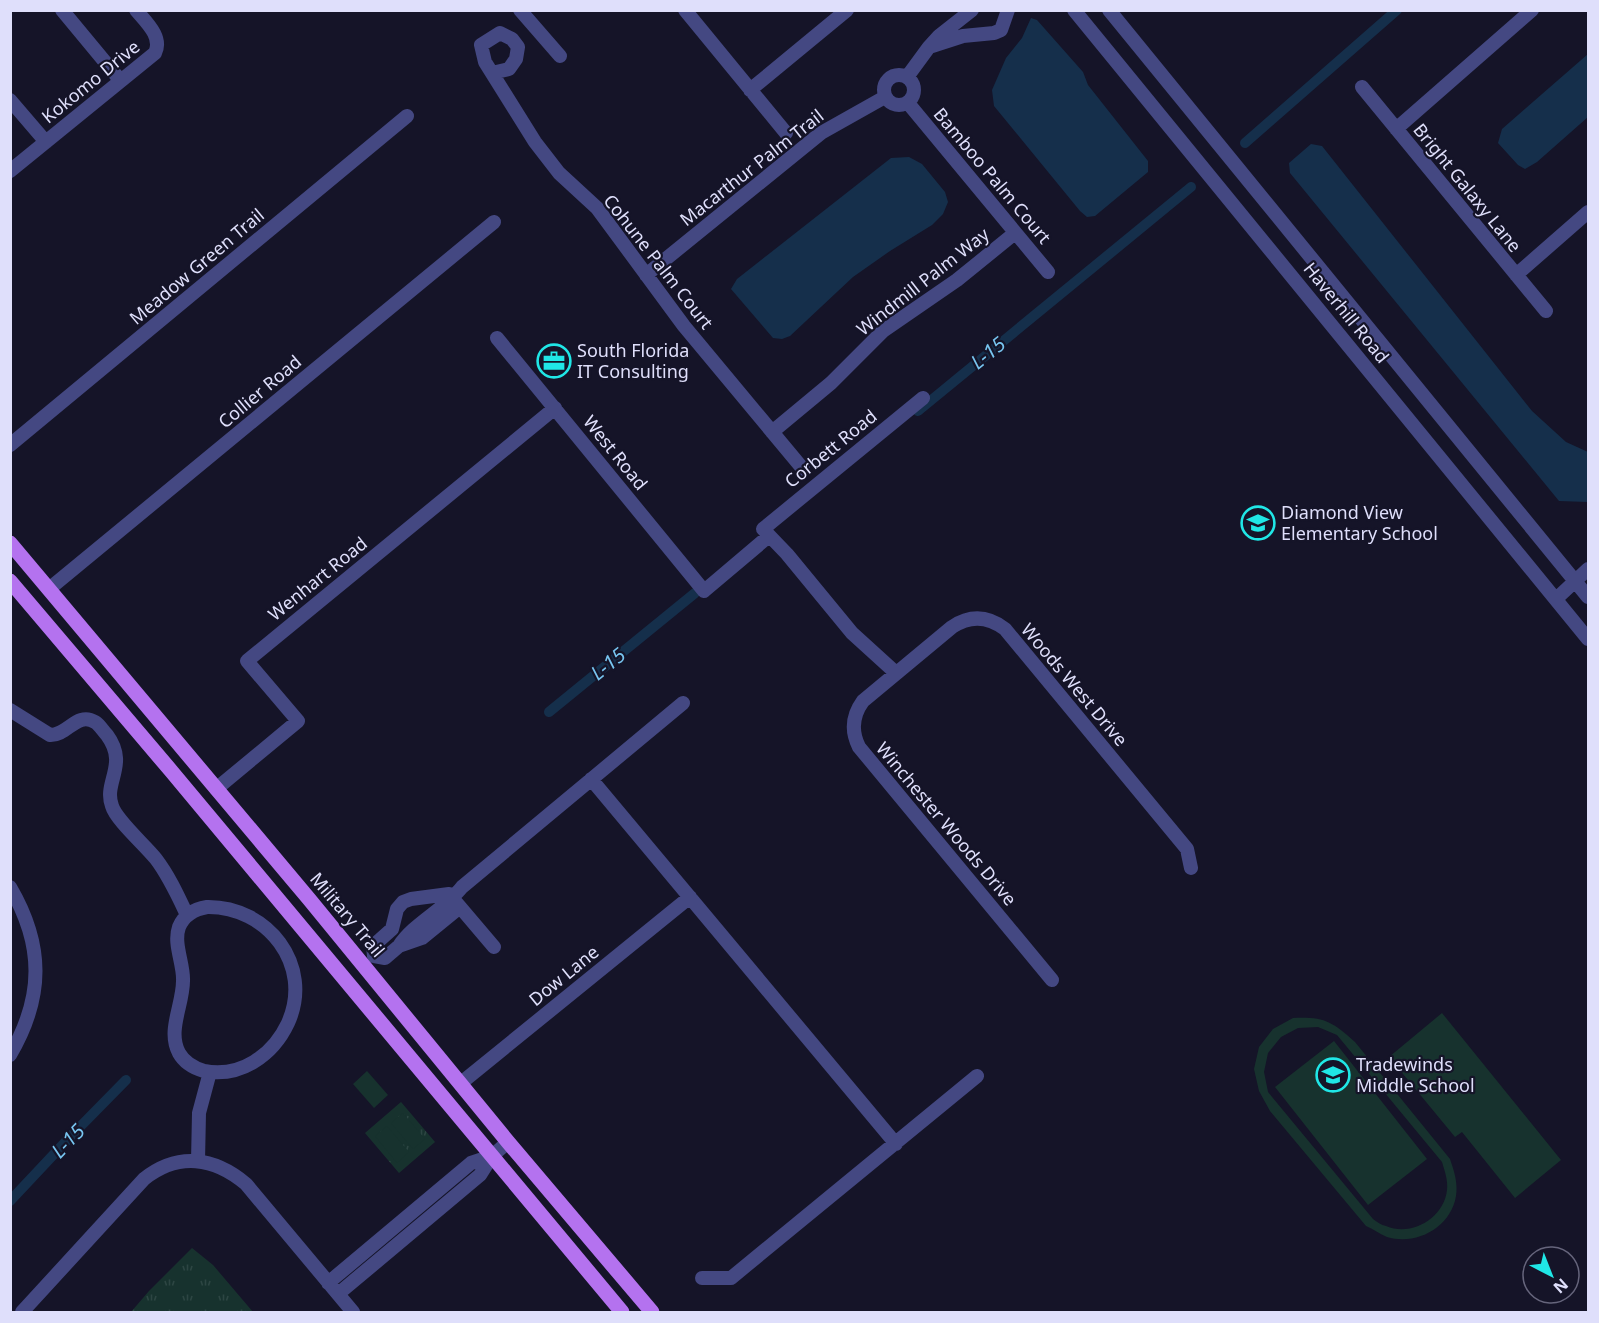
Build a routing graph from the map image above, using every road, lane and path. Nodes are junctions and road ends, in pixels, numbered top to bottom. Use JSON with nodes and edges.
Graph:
{"nodes":[{"id":1,"x":62,"y":10,"type":"edge"},
{"id":2,"x":136,"y":10,"type":"edge"},
{"id":3,"x":520,"y":10,"type":"edge"},
{"id":4,"x":685,"y":10,"type":"edge"},
{"id":5,"x":847,"y":10,"type":"edge"},
{"id":6,"x":972,"y":10,"type":"edge"},
{"id":7,"x":1008,"y":10,"type":"edge"},
{"id":8,"x":1074,"y":10,"type":"edge"},
{"id":9,"x":1109,"y":10,"type":"edge"},
{"id":10,"x":1532,"y":10,"type":"edge"},
{"id":11,"x":929,"y":47,"type":"junction"},
{"id":12,"x":560,"y":56,"type":"dead end"},
{"id":13,"x":492,"y":73,"type":"dead end"},
{"id":14,"x":907,"y":77,"type":"junction"},
{"id":15,"x":120,"y":80,"type":"junction"},
{"id":16,"x":1362,"y":87,"type":"dead end"},
{"id":17,"x":750,"y":90,"type":"junction"},
{"id":18,"x":885,"y":97,"type":"junction"},
{"id":19,"x":10,"y":99,"type":"edge"},
{"id":20,"x":908,"y":103,"type":"junction"},
{"id":21,"x":407,"y":116,"type":"dead end"},
{"id":22,"x":1396,"y":129,"type":"junction"},
{"id":23,"x":786,"y":133,"type":"dead end"},
{"id":24,"x":45,"y":142,"type":"junction"},
{"id":25,"x":1229,"y":156,"type":"junction"},
{"id":26,"x":10,"y":171,"type":"edge"},
{"id":27,"x":1208,"y":173,"type":"junction"},
{"id":28,"x":1588,"y":212,"type":"edge"},
{"id":29,"x":494,"y":222,"type":"dead end"},
{"id":30,"x":1015,"y":233,"type":"junction"},
{"id":31,"x":1048,"y":272,"type":"dead end"},
{"id":32,"x":646,"y":275,"type":"junction"},
{"id":33,"x":1516,"y":275,"type":"junction"},
{"id":34,"x":1546,"y":311,"type":"dead end"},
{"id":35,"x":497,"y":338,"type":"dead end"},
{"id":36,"x":923,"y":398,"type":"dead end"},
{"id":37,"x":555,"y":408,"type":"junction"},
{"id":38,"x":772,"y":432,"type":"junction"},
{"id":39,"x":10,"y":445,"type":"edge"},
{"id":40,"x":803,"y":469,"type":"dead end"},
{"id":41,"x":766,"y":532,"type":"junction"},
{"id":42,"x":10,"y":543,"type":"edge"},
{"id":43,"x":1588,"y":569,"type":"edge"},
{"id":44,"x":10,"y":581,"type":"edge"},
{"id":45,"x":1575,"y":581,"type":"junction"},
{"id":46,"x":49,"y":589,"type":"junction"},
{"id":47,"x":704,"y":591,"type":"joint"},
{"id":48,"x":1587,"y":594,"type":"edge"},
{"id":49,"x":1556,"y":599,"type":"junction"},
{"id":50,"x":1565,"y":611,"type":"junction"},
{"id":51,"x":1588,"y":639,"type":"edge"},
{"id":52,"x":896,"y":673,"type":"junction"},
{"id":53,"x":108,"y":697,"type":"junction"},
{"id":54,"x":683,"y":703,"type":"dead end"},
{"id":55,"x":10,"y":710,"type":"edge"},
{"id":56,"x":591,"y":779,"type":"junction"},
{"id":57,"x":216,"y":789,"type":"junction"},
{"id":58,"x":204,"y":810,"type":"junction"},
{"id":59,"x":1191,"y":868,"type":"dead end"},
{"id":60,"x":297,"y":885,"type":"junction"},
{"id":61,"x":10,"y":887,"type":"edge"},
{"id":62,"x":426,"y":897,"type":"junction"},
{"id":63,"x":690,"y":897,"type":"junction"},
{"id":64,"x":456,"y":903,"type":"junction"},
{"id":65,"x":187,"y":915,"type":"junction"},
{"id":66,"x":436,"y":920,"type":"junction"},
{"id":67,"x":494,"y":947,"type":"dead end"},
{"id":68,"x":368,"y":960,"type":"junction"},
{"id":69,"x":1052,"y":980,"type":"dead end"},
{"id":70,"x":10,"y":1056,"type":"edge"},
{"id":71,"x":210,"y":1072,"type":"junction"},
{"id":72,"x":977,"y":1076,"type":"dead end"},
{"id":73,"x":461,"y":1083,"type":"junction"},
{"id":74,"x":508,"y":1142,"type":"junction"},
{"id":75,"x":896,"y":1144,"type":"junction"},
{"id":76,"x":492,"y":1156,"type":"junction"},
{"id":77,"x":198,"y":1161,"type":"junction"},
{"id":78,"x":702,"y":1278,"type":"dead end"},
{"id":79,"x":328,"y":1283,"type":"junction"},
{"id":80,"x":338,"y":1294,"type":"junction"},
{"id":81,"x":22,"y":1312,"type":"edge"},
{"id":82,"x":353,"y":1312,"type":"edge"},
{"id":83,"x":622,"y":1312,"type":"edge"},
{"id":84,"x":652,"y":1312,"type":"edge"}],
"edges":[{"from":1,"to":15,"type":"street"},
{"from":2,"to":15,"type":"street","name":"Kokomo Drive"},
{"from":3,"to":12,"type":"street"},
{"from":4,"to":17,"type":"street"},
{"from":5,"to":17,"type":"street"},
{"from":6,"to":11,"type":"street"},
{"from":7,"to":11,"type":"street"},
{"from":8,"to":27,"type":"street","name":"Haverhill Road"},
{"from":9,"to":25,"type":"street","name":"Haverhill Road"},
{"from":10,"to":22,"type":"street"},
{"from":11,"to":14,"type":"street"},
{"from":13,"to":32,"type":"street","name":"Cohune Palm Court"},
{"from":14,"to":18,"type":"street"},
{"from":14,"to":20,"type":"street"},
{"from":15,"to":24,"type":"street","name":"Kokomo Drive"},
{"from":16,"to":22,"type":"street","name":"Bright Galaxy Lane"},
{"from":17,"to":23,"type":"street"},
{"from":18,"to":20,"type":"street"},
{"from":18,"to":32,"type":"street","name":"Macarthur Palm Trail"},
{"from":19,"to":24,"type":"street"},
{"from":20,"to":30,"type":"street","name":"Bamboo Palm Court"},
{"from":21,"to":39,"type":"street","name":"Meadow Green Trail"},
{"from":22,"to":33,"type":"street","name":"Bright Galaxy Lane"},
{"from":24,"to":26,"type":"street","name":"Kokomo Drive"},
{"from":25,"to":27,"type":"street"},
{"from":25,"to":45,"type":"street","name":"Haverhill Road"},
{"from":27,"to":49,"type":"street","name":"Haverhill Road"},
{"from":28,"to":33,"type":"street"},
{"from":29,"to":46,"type":"street","name":"Collier Road"},
{"from":30,"to":31,"type":"street","name":"Bamboo Palm Court"},
{"from":30,"to":38,"type":"street","name":"Windmill Palm Way"},
{"from":32,"to":38,"type":"street","name":"Cohune Palm Court"},
{"from":33,"to":34,"type":"street","name":"Bright Galaxy Lane"},
{"from":35,"to":37,"type":"street","name":"West Road"},
{"from":36,"to":41,"type":"street","name":"Corbett Road"},
{"from":37,"to":47,"type":"street","name":"West Road"},
{"from":37,"to":57,"type":"street","name":"Wenhart Road"},
{"from":38,"to":40,"type":"street","name":"Cohune Palm Court"},
{"from":41,"to":47,"type":"street","name":"Corbett Road"},
{"from":41,"to":52,"type":"street"},
{"from":42,"to":46,"type":"main road","name":"Military Trail"},
{"from":43,"to":45,"type":"street"},
{"from":44,"to":53,"type":"main road"},
{"from":45,"to":48,"type":"street","name":"Haverhill Road"},
{"from":45,"to":49,"type":"street"},
{"from":46,"to":57,"type":"main road","name":"Military Trail"},
{"from":48,"to":50,"type":"street"},
{"from":49,"to":50,"type":"street","name":"Haverhill Road"},
{"from":50,"to":51,"type":"street","name":"Haverhill Road"},
{"from":52,"to":59,"type":"street","name":"Woods West Drive"},
{"from":52,"to":69,"type":"street","name":"Winchester Woods Drive"},
{"from":53,"to":57,"type":"main road"},
{"from":53,"to":58,"type":"main road"},
{"from":54,"to":56,"type":"street"},
{"from":55,"to":65,"type":"street"},
{"from":56,"to":63,"type":"street"},
{"from":56,"to":64,"type":"street"},
{"from":57,"to":60,"type":"main road","name":"Military Trail"},
{"from":58,"to":60,"type":"main road"},
{"from":58,"to":76,"type":"main road"},
{"from":60,"to":68,"type":"main road","name":"Military Trail"},
{"from":61,"to":70,"type":"street"},
{"from":62,"to":64,"type":"street"},
{"from":62,"to":66,"type":"street"},
{"from":62,"to":68,"type":"street"},
{"from":63,"to":73,"type":"street","name":"Dow Lane"},
{"from":63,"to":75,"type":"street"},
{"from":64,"to":66,"type":"street"},
{"from":64,"to":67,"type":"street"},
{"from":65,"to":71,"type":"street"},
{"from":65,"to":71,"type":"street"},
{"from":66,"to":68,"type":"street"},
{"from":68,"to":73,"type":"main road","name":"Military Trail"},
{"from":71,"to":77,"type":"street"},
{"from":72,"to":75,"type":"street"},
{"from":73,"to":74,"type":"main road","name":"Military Trail"},
{"from":74,"to":76,"type":"street"},
{"from":74,"to":84,"type":"main road","name":"Military Trail"},
{"from":75,"to":78,"type":"street"},
{"from":76,"to":79,"type":"street"},
{"from":76,"to":80,"type":"street"},
{"from":76,"to":83,"type":"main road"},
{"from":77,"to":79,"type":"street"},
{"from":77,"to":81,"type":"street"},
{"from":79,"to":80,"type":"street"},
{"from":80,"to":82,"type":"street"}]}
